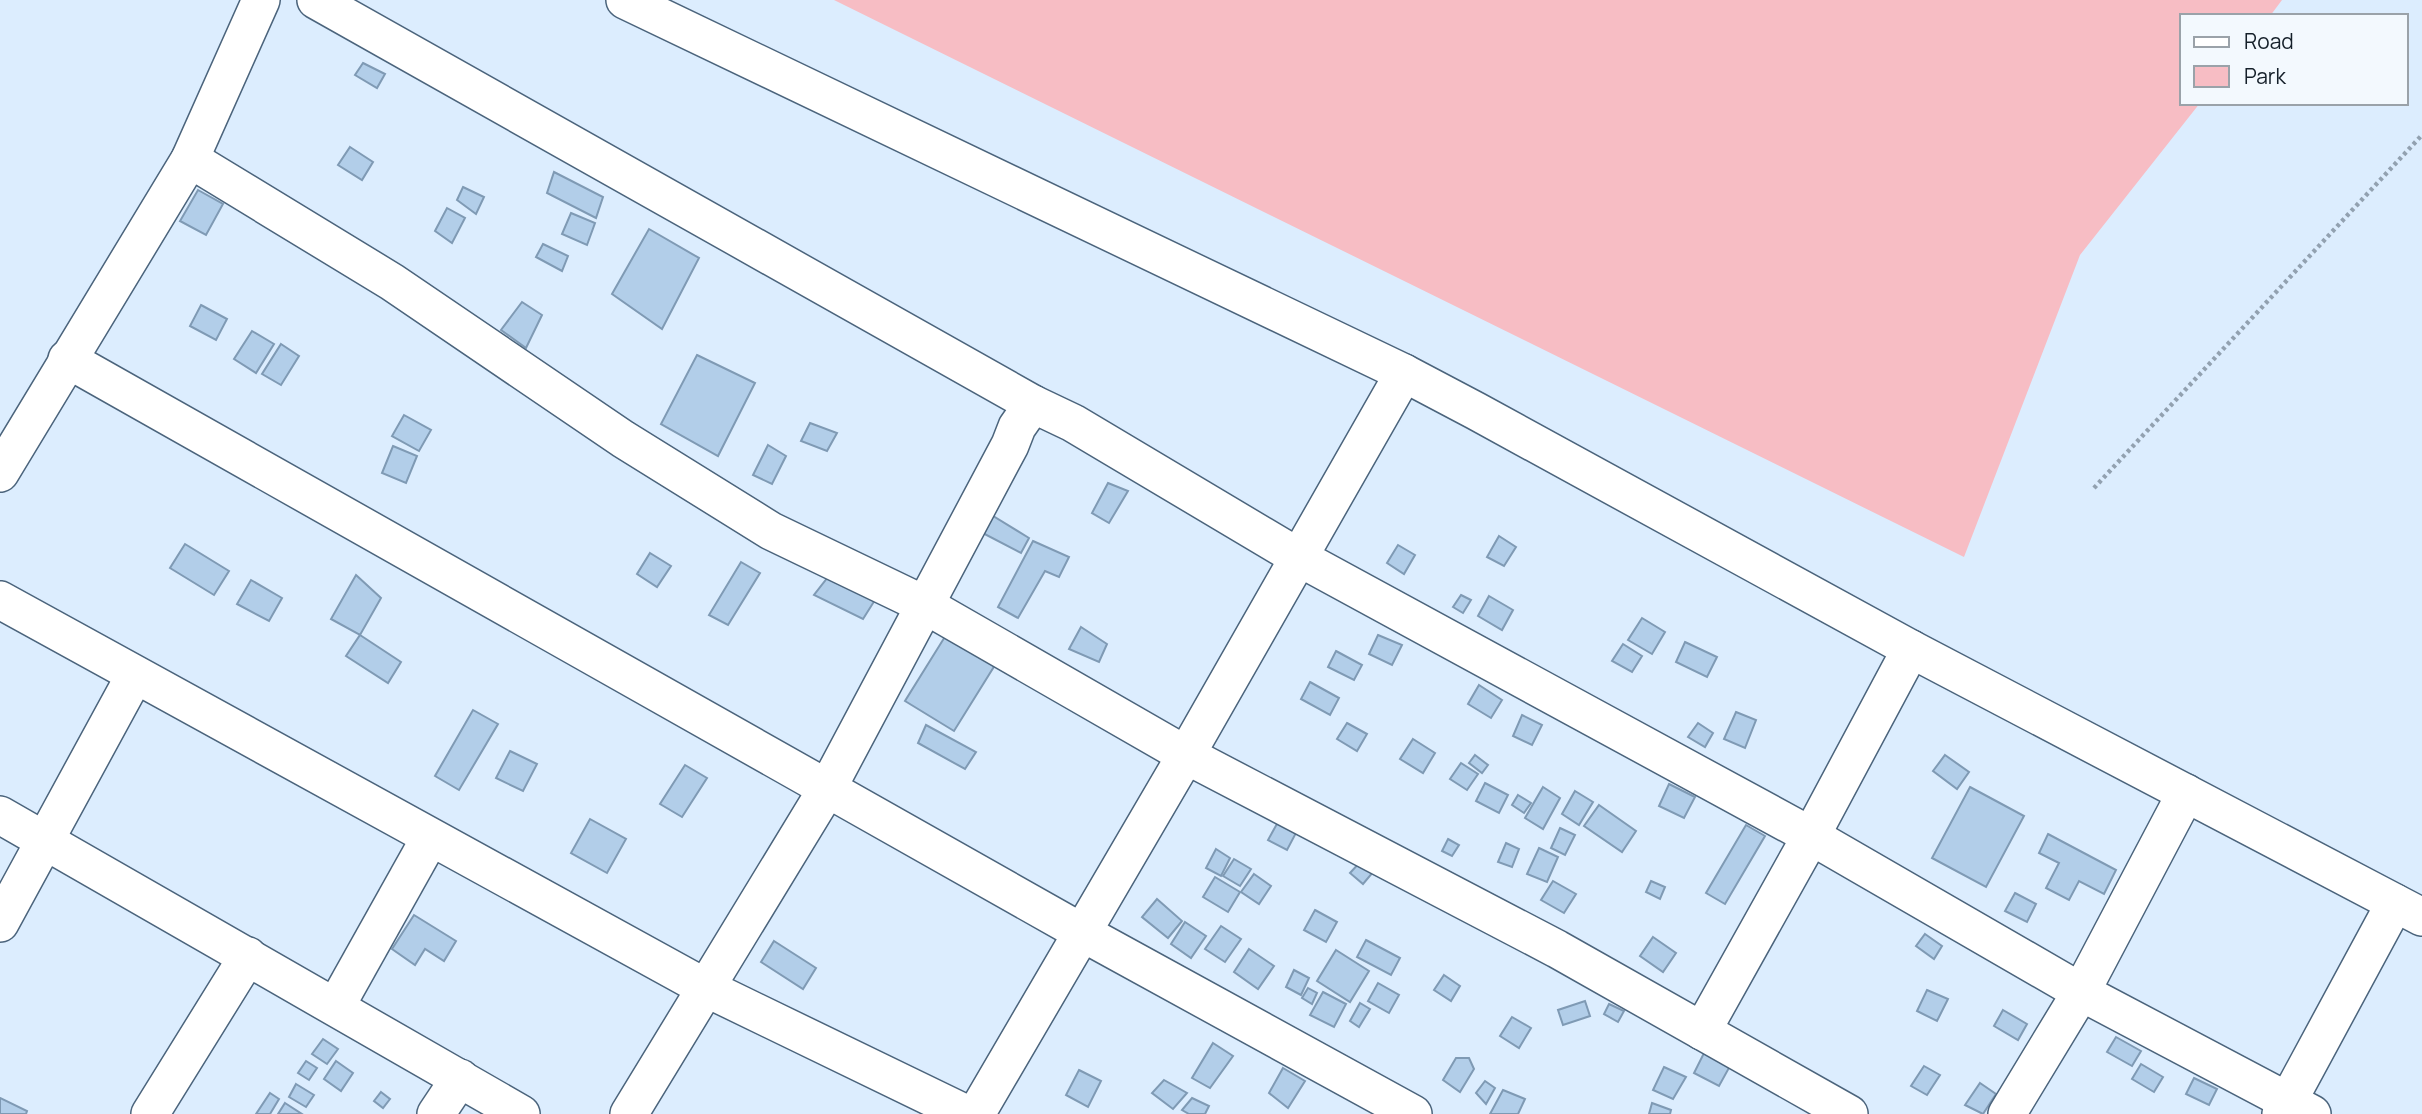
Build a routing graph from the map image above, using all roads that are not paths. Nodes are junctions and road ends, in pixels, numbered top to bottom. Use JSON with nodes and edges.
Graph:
{"nodes":[{"id":1,"x":261,"y":0,"type":"edge"},
{"id":2,"x":316,"y":0,"type":"edge"},
{"id":3,"x":625,"y":0,"type":"edge"},
{"id":4,"x":190,"y":159,"type":"junction"},
{"id":5,"x":67,"y":359,"type":"junction"},
{"id":6,"x":1404,"y":373,"type":"junction"},
{"id":7,"x":1033,"y":404,"type":"junction"},
{"id":8,"x":0,"y":473,"type":"edge"},
{"id":9,"x":1298,"y":557,"type":"junction"},
{"id":10,"x":0,"y":600,"type":"edge"},
{"id":11,"x":925,"y":605,"type":"junction"},
{"id":12,"x":1911,"y":649,"type":"junction"},
{"id":13,"x":135,"y":675,"type":"junction"},
{"id":14,"x":1186,"y":755,"type":"junction"},
{"id":15,"x":827,"y":789,"type":"junction"},
{"id":16,"x":2186,"y":793,"type":"junction"},
{"id":17,"x":0,"y":815,"type":"edge"},
{"id":18,"x":1811,"y":836,"type":"junction"},
{"id":19,"x":430,"y":838,"type":"junction"},
{"id":20,"x":45,"y":841,"type":"junction"},
{"id":21,"x":2409,"y":910,"type":"edge"},
{"id":22,"x":0,"y":923,"type":"edge"},
{"id":23,"x":1083,"y":933,"type":"junction"},
{"id":24,"x":248,"y":956,"type":"junction"},
{"id":25,"x":706,"y":988,"type":"junction"},
{"id":26,"x":2081,"y":992,"type":"junction"},
{"id":27,"x":336,"y":1006,"type":"junction"},
{"id":28,"x":1702,"y":1031,"type":"junction"},
{"id":29,"x":460,"y":1078,"type":"junction"},
{"id":30,"x":2294,"y":1109,"type":"edge"},
{"id":31,"x":150,"y":1114,"type":"edge"},
{"id":32,"x":436,"y":1114,"type":"edge"},
{"id":33,"x":522,"y":1114,"type":"edge"},
{"id":34,"x":629,"y":1114,"type":"edge"},
{"id":35,"x":966,"y":1114,"type":"edge"},
{"id":36,"x":976,"y":1114,"type":"edge"},
{"id":37,"x":1413,"y":1114,"type":"edge"},
{"id":38,"x":1849,"y":1114,"type":"edge"},
{"id":39,"x":2007,"y":1114,"type":"edge"}],
"edges":[{"from":1,"to":4,"type":"street"},
{"from":2,"to":7,"type":"street"},
{"from":3,"to":6,"type":"street"},
{"from":4,"to":5,"type":"street"},
{"from":4,"to":11,"type":"street"},
{"from":5,"to":8,"type":"street"},
{"from":5,"to":15,"type":"street"},
{"from":6,"to":9,"type":"street"},
{"from":6,"to":12,"type":"street"},
{"from":7,"to":9,"type":"street"},
{"from":7,"to":11,"type":"street"},
{"from":9,"to":14,"type":"street"},
{"from":9,"to":18,"type":"street"},
{"from":10,"to":13,"type":"street"},
{"from":11,"to":14,"type":"street"},
{"from":11,"to":15,"type":"street"},
{"from":12,"to":16,"type":"street"},
{"from":12,"to":18,"type":"street"},
{"from":13,"to":19,"type":"street"},
{"from":13,"to":20,"type":"street"},
{"from":14,"to":23,"type":"street"},
{"from":14,"to":28,"type":"street"},
{"from":15,"to":23,"type":"street"},
{"from":15,"to":25,"type":"street"},
{"from":16,"to":21,"type":"street"},
{"from":16,"to":26,"type":"street"},
{"from":17,"to":20,"type":"street"},
{"from":18,"to":26,"type":"street"},
{"from":18,"to":28,"type":"street"},
{"from":19,"to":25,"type":"street"},
{"from":19,"to":27,"type":"street"},
{"from":20,"to":22,"type":"street"},
{"from":20,"to":24,"type":"street"},
{"from":21,"to":30,"type":"street"},
{"from":23,"to":36,"type":"street"},
{"from":23,"to":37,"type":"street"},
{"from":24,"to":27,"type":"street"},
{"from":24,"to":31,"type":"street"},
{"from":25,"to":34,"type":"street"},
{"from":25,"to":35,"type":"street"},
{"from":26,"to":30,"type":"street"},
{"from":26,"to":39,"type":"street"},
{"from":27,"to":29,"type":"street"},
{"from":28,"to":38,"type":"street"},
{"from":29,"to":32,"type":"street"},
{"from":29,"to":33,"type":"street"}]}
